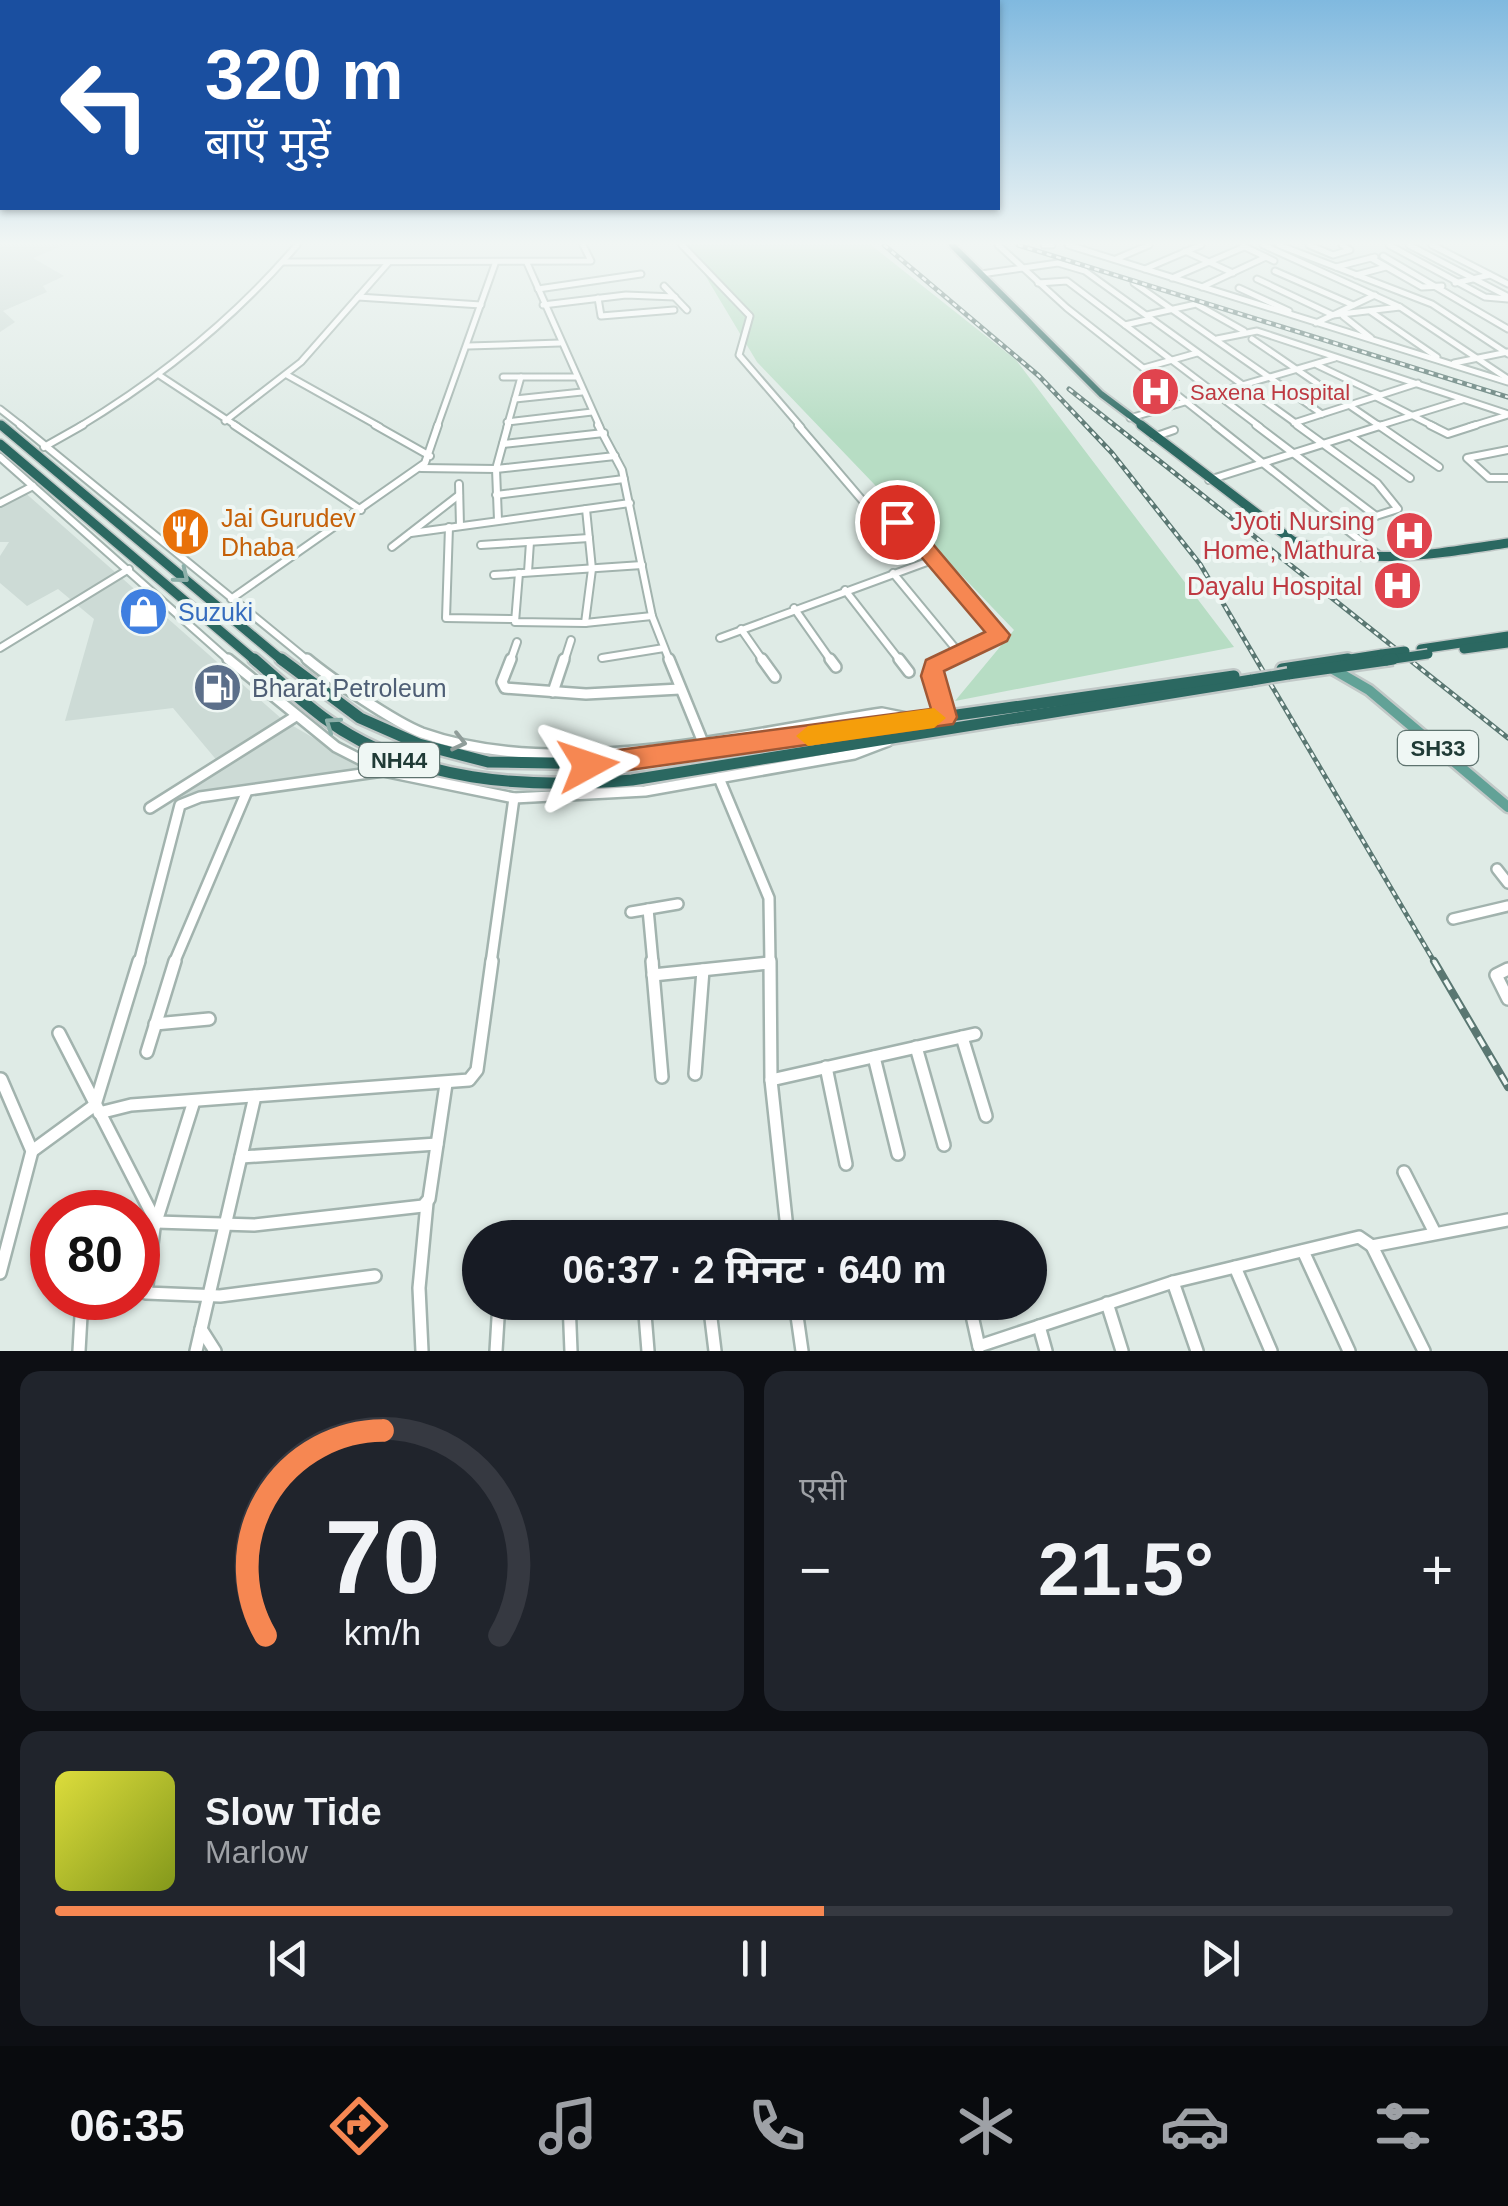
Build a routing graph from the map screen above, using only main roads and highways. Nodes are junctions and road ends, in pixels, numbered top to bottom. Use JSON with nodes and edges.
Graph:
{"nodes":[{"id":1,"x":1015,"y":308,"type":"edge"},
{"id":2,"x":0,"y":424,"type":"edge"},
{"id":3,"x":1,"y":448,"type":"edge"},
{"id":4,"x":1508,"y":543,"type":"edge"},
{"id":5,"x":1508,"y":639,"type":"edge"},
{"id":6,"x":1384,"y":657,"type":"junction"},
{"id":7,"x":1360,"y":664,"type":"junction"},
{"id":8,"x":1331,"y":668,"type":"junction"},
{"id":9,"x":1285,"y":672,"type":"junction"},
{"id":10,"x":1249,"y":677,"type":"junction"},
{"id":11,"x":1369,"y":690,"type":"junction"},
{"id":12,"x":1508,"y":807,"type":"edge"}],
"edges":[{"from":1,"to":4,"type":"highway"},
{"from":2,"to":10,"type":"highway","number":"NH44","one_way":true},
{"from":10,"to":3,"type":"highway","number":"NH44","one_way":true},
{"from":5,"to":6,"type":"highway","number":"NH44","bridge":true},
{"from":6,"to":7,"type":"highway","number":"NH44"},
{"from":6,"to":9,"type":"highway","number":"NH44"},
{"from":7,"to":8,"type":"highway","number":"NH44"},
{"from":7,"to":11,"type":"main road"},
{"from":8,"to":9,"type":"highway","number":"NH44"},
{"from":8,"to":11,"type":"main road","number":"SH33"},
{"from":9,"to":10,"type":"highway","number":"NH44","bridge":true},
{"from":11,"to":12,"type":"main road","number":"SH33"}]}
